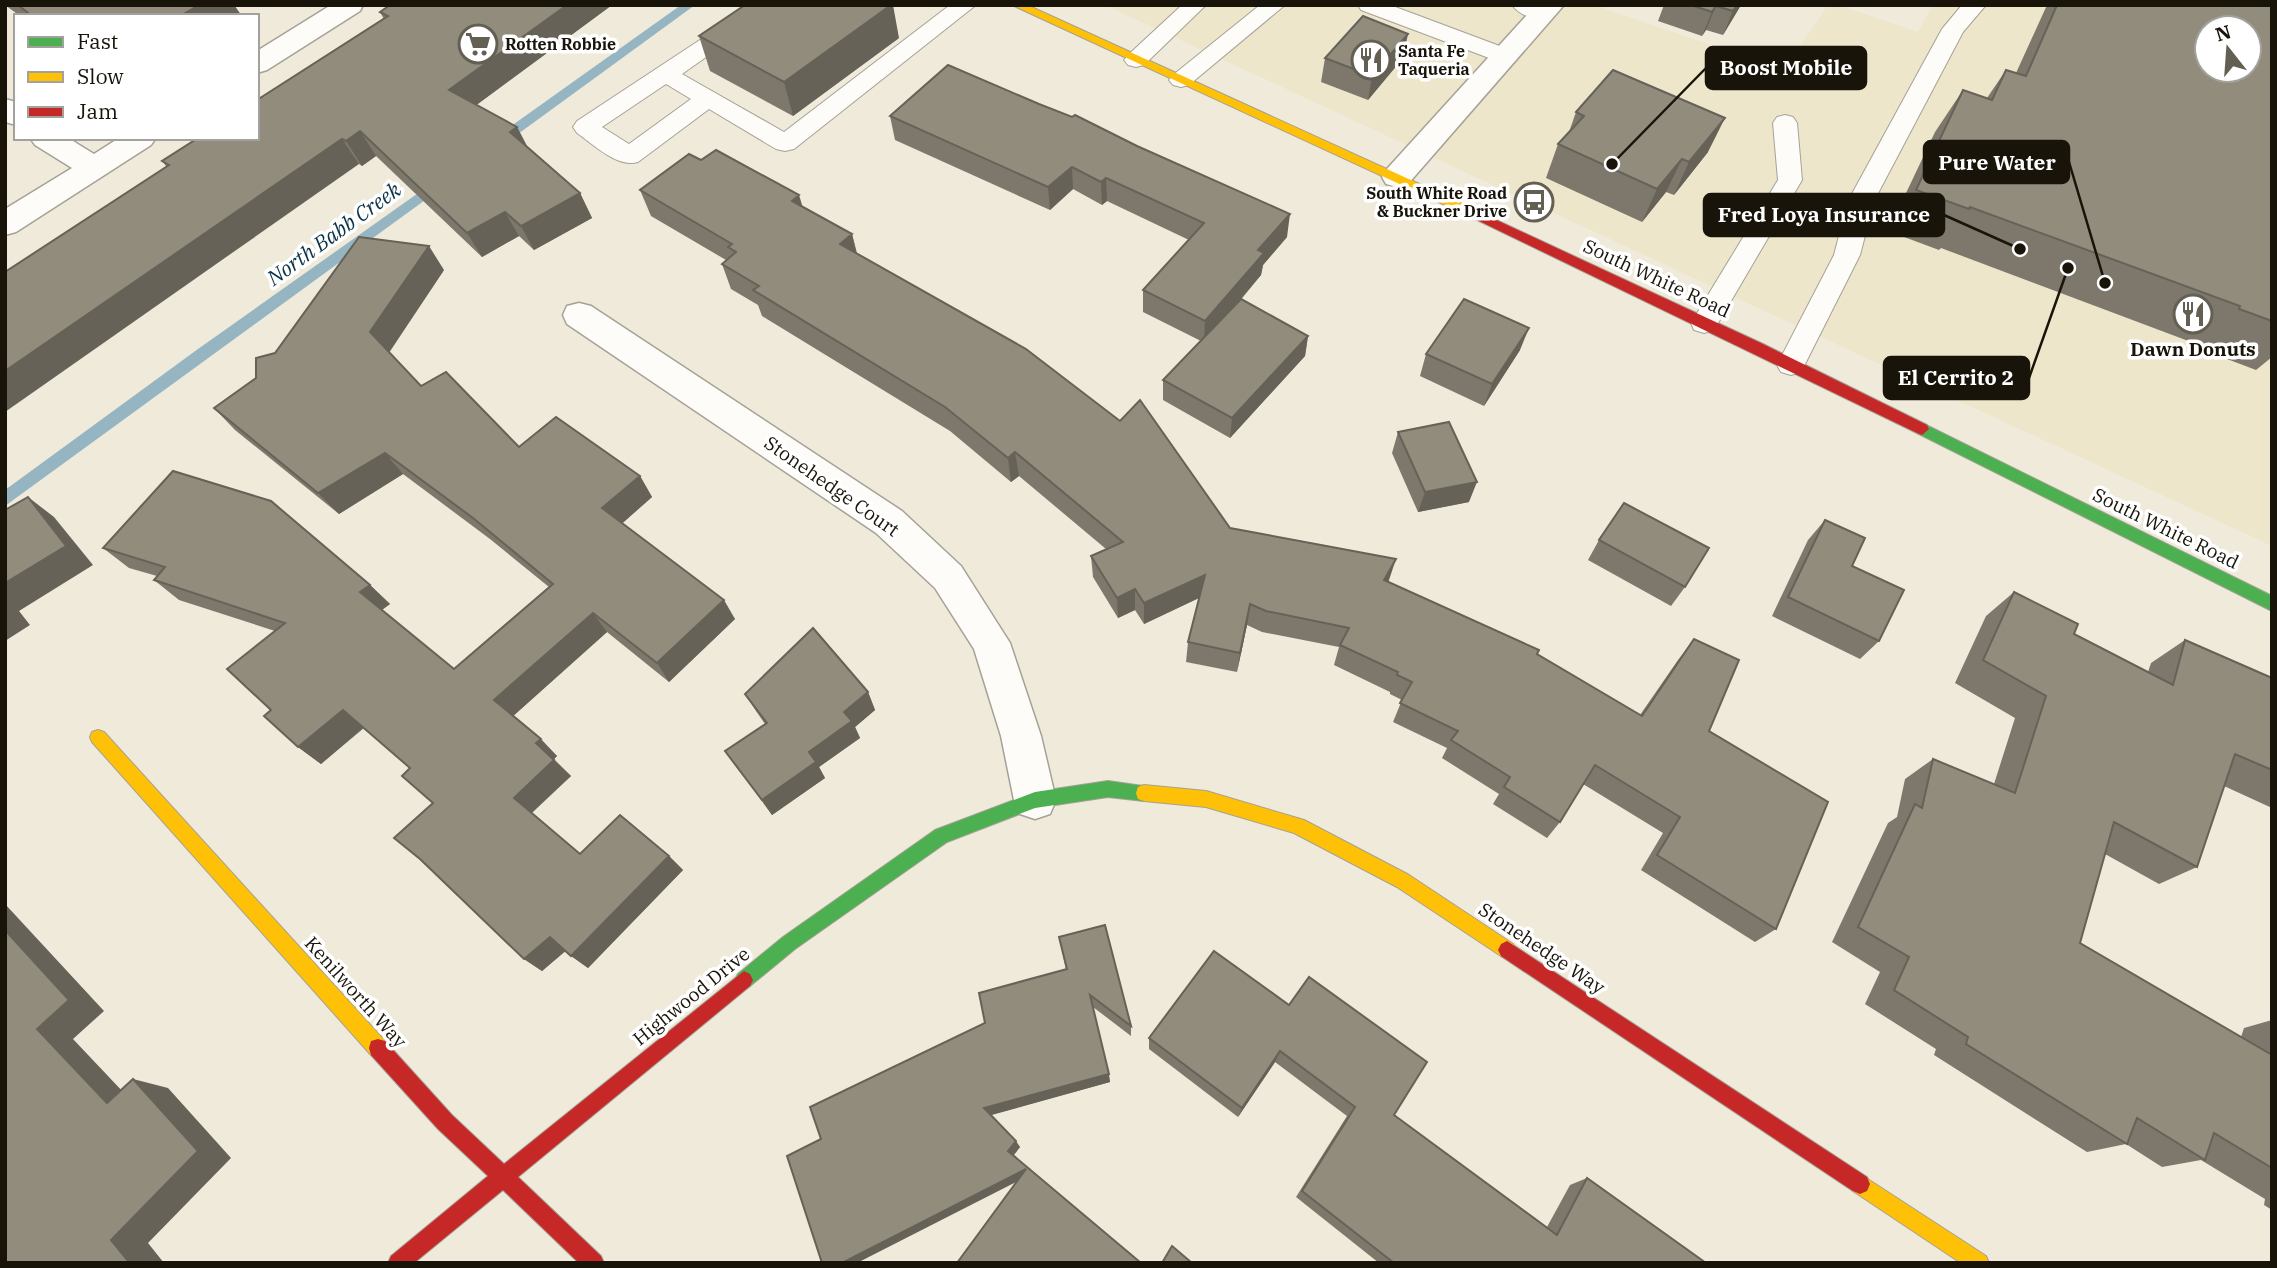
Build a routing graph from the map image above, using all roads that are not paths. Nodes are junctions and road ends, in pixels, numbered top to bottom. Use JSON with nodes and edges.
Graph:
{"nodes":[{"id":1,"x":350,"y":5,"type":"edge"},
{"id":2,"x":769,"y":5,"type":"edge"},
{"id":3,"x":965,"y":5,"type":"edge"},
{"id":4,"x":1017,"y":5,"type":"edge"},
{"id":5,"x":1195,"y":5,"type":"edge"},
{"id":6,"x":1274,"y":5,"type":"edge"},
{"id":7,"x":1369,"y":5,"type":"edge"},
{"id":8,"x":1975,"y":5,"type":"edge"},
{"id":9,"x":1539,"y":8,"type":"edge"},
{"id":10,"x":1505,"y":57,"type":"junction"},
{"id":11,"x":1136,"y":60,"type":"junction"},
{"id":12,"x":259,"y":63,"type":"edge"},
{"id":13,"x":665,"y":74,"type":"junction"},
{"id":14,"x":1181,"y":80,"type":"junction"},
{"id":15,"x":707,"y":99,"type":"junction"},
{"id":16,"x":1784,"y":122,"type":"dead end"},
{"id":17,"x":49,"y":140,"type":"edge"},
{"id":18,"x":138,"y":140,"type":"edge"},
{"id":19,"x":93,"y":167,"type":"junction"},
{"id":20,"x":1397,"y":177,"type":"junction"},
{"id":21,"x":5,"y":224,"type":"edge"},
{"id":22,"x":579,"y":315,"type":"dead end"},
{"id":23,"x":1704,"y":323,"type":"junction"},
{"id":24,"x":1791,"y":365,"type":"junction"},
{"id":25,"x":2272,"y":604,"type":"edge"},
{"id":26,"x":98,"y":737,"type":"dead end"},
{"id":27,"x":1035,"y":800,"type":"junction"},
{"id":28,"x":504,"y":1177,"type":"junction"},
{"id":29,"x":398,"y":1263,"type":"edge"},
{"id":30,"x":594,"y":1263,"type":"edge"},
{"id":31,"x":1979,"y":1263,"type":"edge"}],
"edges":[{"from":1,"to":12,"type":"street"},
{"from":2,"to":13,"type":"lane"},
{"from":3,"to":15,"type":"lane"},
{"from":4,"to":11,"type":"street","name":"South White Road"},
{"from":5,"to":11,"type":"lane"},
{"from":6,"to":14,"type":"lane"},
{"from":7,"to":10,"type":"lane"},
{"from":8,"to":24,"type":"lane"},
{"from":9,"to":10,"type":"street"},
{"from":10,"to":20,"type":"street"},
{"from":11,"to":14,"type":"street","name":"South White Road"},
{"from":13,"to":15,"type":"lane"},
{"from":13,"to":15,"type":"lane"},
{"from":14,"to":20,"type":"street","name":"South White Road"},
{"from":16,"to":23,"type":"lane"},
{"from":17,"to":19,"type":"street"},
{"from":18,"to":19,"type":"street"},
{"from":19,"to":21,"type":"street"},
{"from":20,"to":23,"type":"street","name":"South White Road"},
{"from":22,"to":27,"type":"street","name":"Stonehedge Court"},
{"from":23,"to":24,"type":"street","name":"South White Road"},
{"from":24,"to":25,"type":"street","name":"South White Road"},
{"from":26,"to":28,"type":"street","name":"Kenilworth Way"},
{"from":27,"to":28,"type":"street","name":"Highwood Drive"},
{"from":27,"to":31,"type":"street","name":"Stonehedge Way"},
{"from":28,"to":29,"type":"street","name":"Highwood Drive"},
{"from":28,"to":30,"type":"street","name":"Kenilworth Way"}]}
